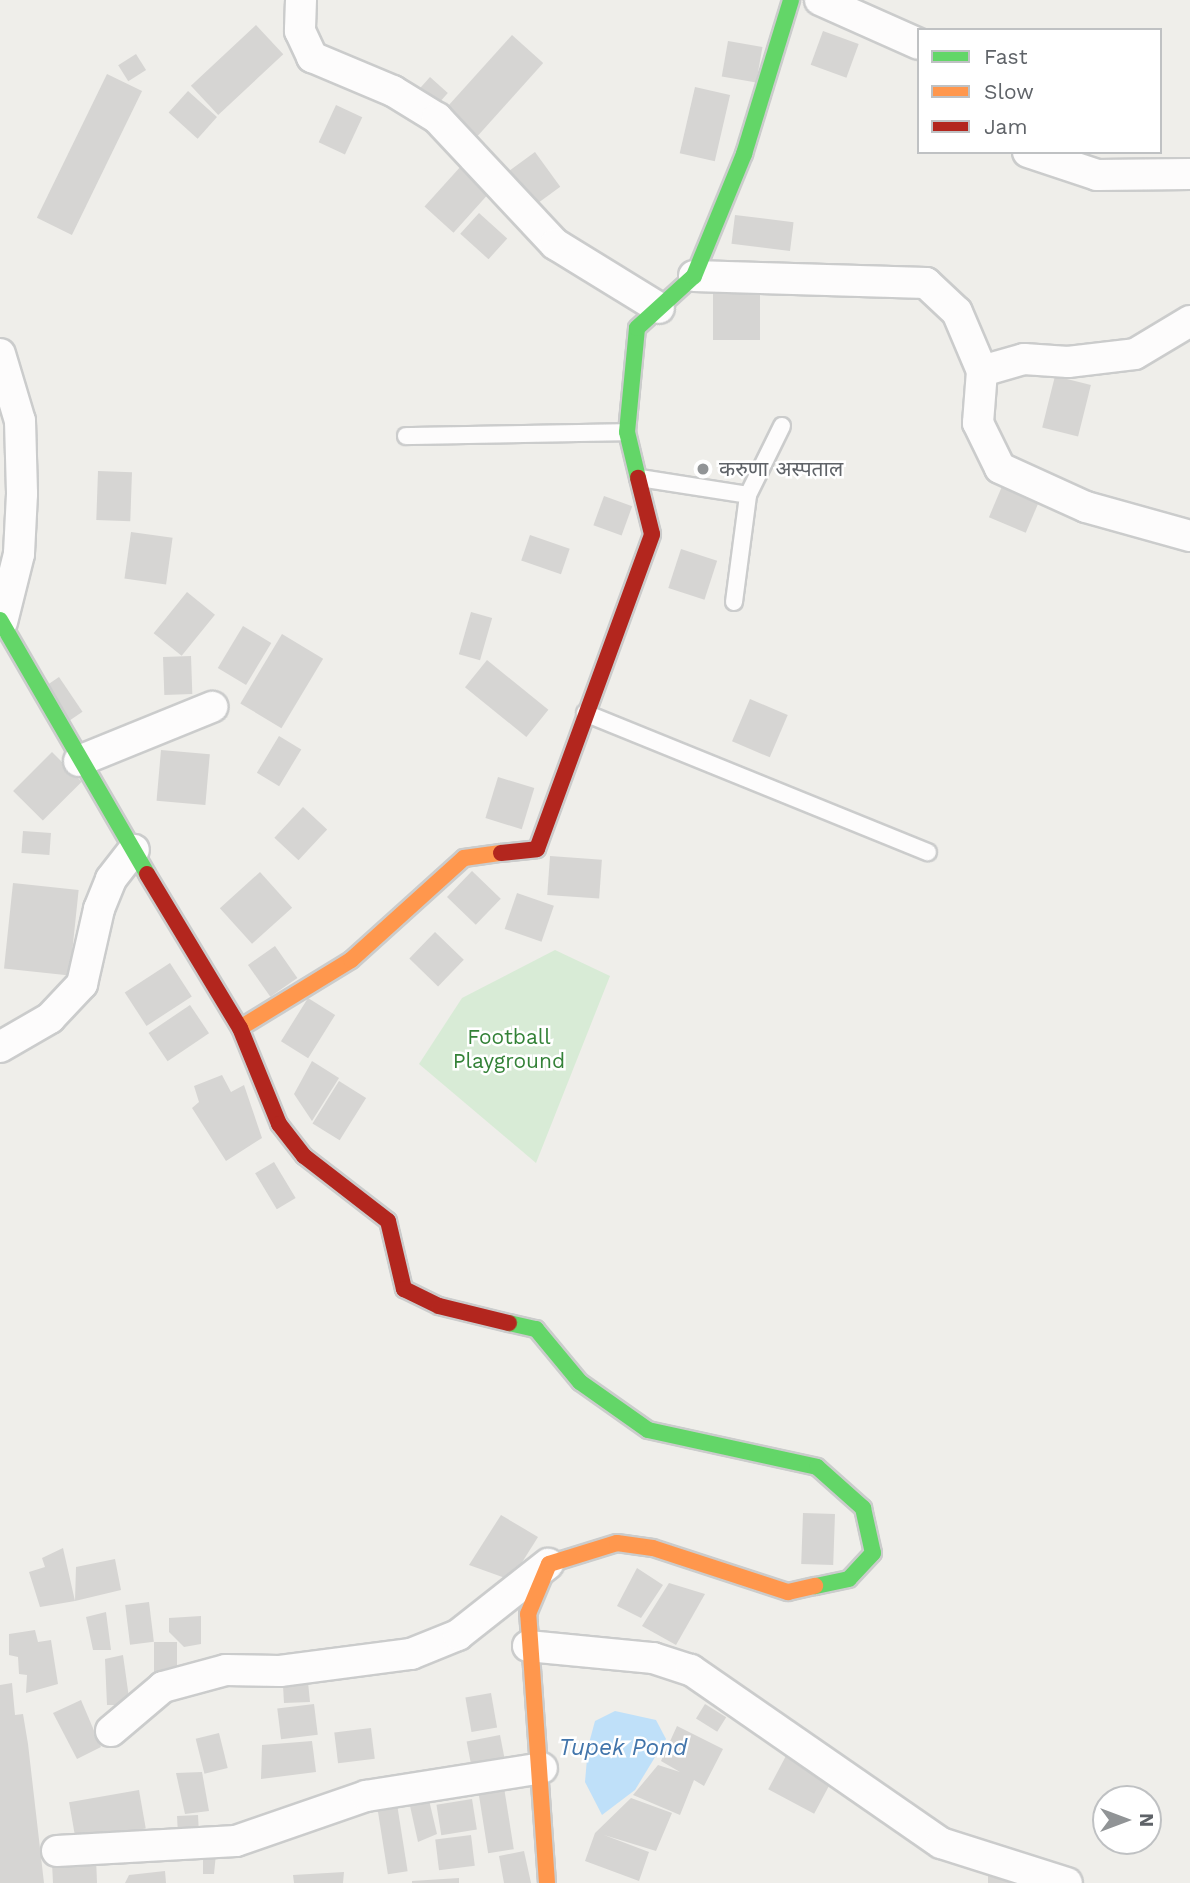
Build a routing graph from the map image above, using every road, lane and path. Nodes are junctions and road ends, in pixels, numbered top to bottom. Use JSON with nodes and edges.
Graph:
{"nodes":[{"id":1,"x":300,"y":0,"type":"edge"},
{"id":2,"x":791,"y":0,"type":"edge"},
{"id":3,"x":820,"y":0,"type":"edge"},
{"id":4,"x":917,"y":43,"type":"edge"},
{"id":5,"x":1034,"y":154,"type":"edge"},
{"id":6,"x":1190,"y":174,"type":"edge"},
{"id":7,"x":694,"y":276,"type":"junction"},
{"id":8,"x":659,"y":308,"type":"junction"},
{"id":9,"x":1190,"y":321,"type":"edge"},
{"id":10,"x":0,"y":354,"type":"edge"},
{"id":11,"x":982,"y":371,"type":"junction"},
{"id":12,"x":782,"y":426,"type":"dead end"},
{"id":13,"x":626,"y":432,"type":"junction"},
{"id":14,"x":406,"y":436,"type":"dead end"},
{"id":15,"x":634,"y":477,"type":"junction"},
{"id":16,"x":748,"y":495,"type":"junction"},
{"id":17,"x":1190,"y":536,"type":"edge"},
{"id":18,"x":734,"y":602,"type":"dead end"},
{"id":19,"x":1,"y":622,"type":"edge"},
{"id":20,"x":212,"y":708,"type":"dead end"},
{"id":21,"x":585,"y":713,"type":"junction"},
{"id":22,"x":79,"y":761,"type":"junction"},
{"id":23,"x":134,"y":850,"type":"junction"},
{"id":24,"x":928,"y":852,"type":"dead end"},
{"id":25,"x":240,"y":1028,"type":"junction"},
{"id":26,"x":0,"y":1047,"type":"edge"},
{"id":27,"x":549,"y":1564,"type":"junction"},
{"id":28,"x":528,"y":1646,"type":"junction"},
{"id":29,"x":111,"y":1731,"type":"dead end"},
{"id":30,"x":542,"y":1768,"type":"junction"},
{"id":31,"x":57,"y":1851,"type":"dead end"},
{"id":32,"x":547,"y":1883,"type":"edge"},
{"id":33,"x":1067,"y":1883,"type":"edge"}],
"edges":[{"from":1,"to":8,"type":"street"},
{"from":2,"to":7,"type":"street"},
{"from":3,"to":4,"type":"street"},
{"from":5,"to":6,"type":"street"},
{"from":7,"to":8,"type":"street"},
{"from":7,"to":11,"type":"street"},
{"from":8,"to":13,"type":"street"},
{"from":9,"to":11,"type":"street"},
{"from":10,"to":19,"type":"street"},
{"from":11,"to":17,"type":"street"},
{"from":12,"to":16,"type":"lane"},
{"from":13,"to":14,"type":"lane"},
{"from":13,"to":15,"type":"street"},
{"from":15,"to":16,"type":"lane"},
{"from":15,"to":21,"type":"street"},
{"from":16,"to":18,"type":"lane"},
{"from":19,"to":22,"type":"street"},
{"from":20,"to":22,"type":"street"},
{"from":21,"to":24,"type":"lane"},
{"from":21,"to":25,"type":"street"},
{"from":22,"to":23,"type":"street"},
{"from":23,"to":25,"type":"street"},
{"from":23,"to":26,"type":"street"},
{"from":25,"to":27,"type":"street"},
{"from":27,"to":28,"type":"street"},
{"from":27,"to":29,"type":"street"},
{"from":28,"to":30,"type":"street"},
{"from":28,"to":33,"type":"street"},
{"from":30,"to":31,"type":"street"},
{"from":30,"to":32,"type":"street"}]}
